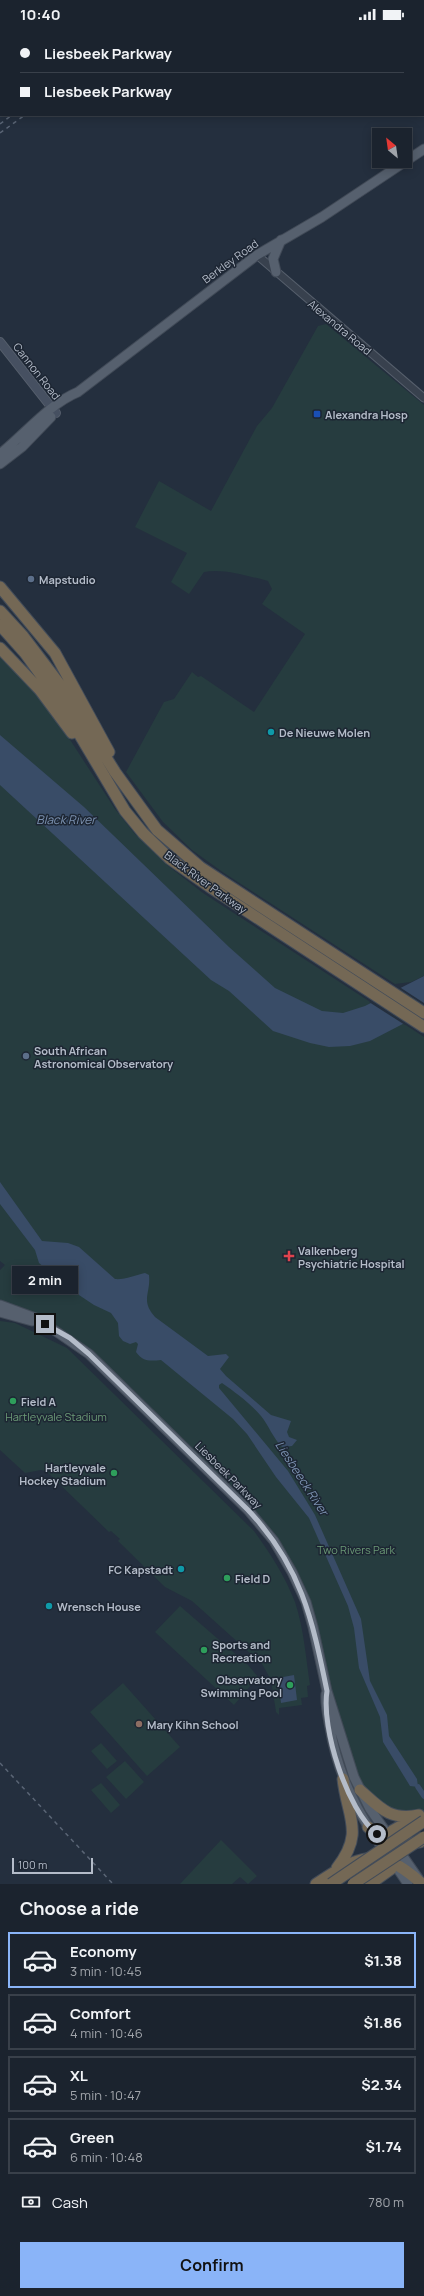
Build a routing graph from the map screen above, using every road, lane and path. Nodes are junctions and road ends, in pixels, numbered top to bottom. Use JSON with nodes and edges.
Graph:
{"nodes":[{"id":1,"x":424,"y":148,"type":"edge"},
{"id":2,"x":281,"y":240,"type":"junction"},
{"id":3,"x":257,"y":255,"type":"junction"},
{"id":4,"x":276,"y":272,"type":"junction"},
{"id":5,"x":0,"y":342,"type":"edge"},
{"id":6,"x":424,"y":398,"type":"edge"},
{"id":7,"x":54,"y":411,"type":"junction"},
{"id":8,"x":0,"y":454,"type":"edge"},
{"id":9,"x":0,"y":464,"type":"edge"},
{"id":10,"x":0,"y":586,"type":"edge"},
{"id":11,"x":0,"y":611,"type":"edge"},
{"id":12,"x":0,"y":625,"type":"edge"},
{"id":13,"x":0,"y":648,"type":"edge"},
{"id":14,"x":115,"y":772,"type":"junction"},
{"id":15,"x":125,"y":810,"type":"junction"},
{"id":16,"x":424,"y":1013,"type":"edge"},
{"id":17,"x":421,"y":1025,"type":"edge"},
{"id":18,"x":0,"y":1305,"type":"edge"},
{"id":19,"x":0,"y":1312,"type":"edge"},
{"id":20,"x":45,"y":1324,"type":"junction"},
{"id":21,"x":327,"y":1691,"type":"junction"},
{"id":22,"x":343,"y":1779,"type":"junction"},
{"id":23,"x":360,"y":1790,"type":"junction"},
{"id":24,"x":422,"y":1816,"type":"edge"},
{"id":25,"x":368,"y":1827,"type":"junction"},
{"id":26,"x":424,"y":1837,"type":"edge"},
{"id":27,"x":392,"y":1841,"type":"junction"},
{"id":28,"x":424,"y":1841,"type":"edge"},
{"id":29,"x":391,"y":1860,"type":"junction"},
{"id":30,"x":334,"y":1872,"type":"junction"},
{"id":31,"x":422,"y":1883,"type":"edge"},
{"id":32,"x":316,"y":1884,"type":"edge"},
{"id":33,"x":331,"y":1884,"type":"edge"},
{"id":34,"x":353,"y":1884,"type":"edge"},
{"id":35,"x":370,"y":1884,"type":"edge"},
{"id":36,"x":408,"y":1884,"type":"edge"}],
"edges":[{"from":1,"to":2,"type":"main road","name":"Berkley Road"},
{"from":2,"to":3,"type":"main road","name":"Berkley Road"},
{"from":2,"to":4,"type":"main road"},
{"from":3,"to":4,"type":"street","name":"Alexandra Road"},
{"from":3,"to":7,"type":"main road","name":"Berkley Road"},
{"from":4,"to":6,"type":"street","name":"Alexandra Road"},
{"from":5,"to":7,"type":"main road","name":"Cannon Road"},
{"from":7,"to":8,"type":"main road","name":"Berkley Road"},
{"from":7,"to":9,"type":"main road","name":"Berkley Road"},
{"from":10,"to":14,"type":"highway"},
{"from":11,"to":14,"type":"highway","name":"Black River Parkway"},
{"from":12,"to":15,"type":"highway","name":"Black River Parkway"},
{"from":13,"to":15,"type":"highway"},
{"from":14,"to":16,"type":"highway","name":"Black River Parkway"},
{"from":15,"to":17,"type":"highway","name":"Black River Parkway"},
{"from":18,"to":20,"type":"main road","name":"Liesbeek Parkway"},
{"from":19,"to":20,"type":"main road","name":"Liesbeek Parkway"},
{"from":20,"to":21,"type":"main road","name":"Liesbeek Parkway"},
{"from":21,"to":22,"type":"main road","name":"Liesbeek Parkway"},
{"from":21,"to":23,"type":"main road","name":"Liesbeek Parkway"},
{"from":22,"to":25,"type":"main road","name":"Liesbeek Parkway"},
{"from":22,"to":30,"type":"highway"},
{"from":23,"to":24,"type":"highway"},
{"from":23,"to":27,"type":"main road","name":"Liesbeek Parkway"},
{"from":24,"to":27,"type":"highway"},
{"from":24,"to":33,"type":"highway","bridge":true},
{"from":25,"to":27,"type":"highway"},
{"from":25,"to":29,"type":"main road","name":"Liesbeek Parkway"},
{"from":26,"to":34,"type":"highway","bridge":true},
{"from":27,"to":28,"type":"highway"},
{"from":27,"to":29,"type":"highway"},
{"from":27,"to":31,"type":"main road","name":"Liesbeek Parkway"},
{"from":29,"to":30,"type":"highway"},
{"from":29,"to":31,"type":"highway"},
{"from":29,"to":35,"type":"highway"},
{"from":29,"to":36,"type":"main road","name":"Liesbeek Parkway"},
{"from":30,"to":32,"type":"highway"}]}
